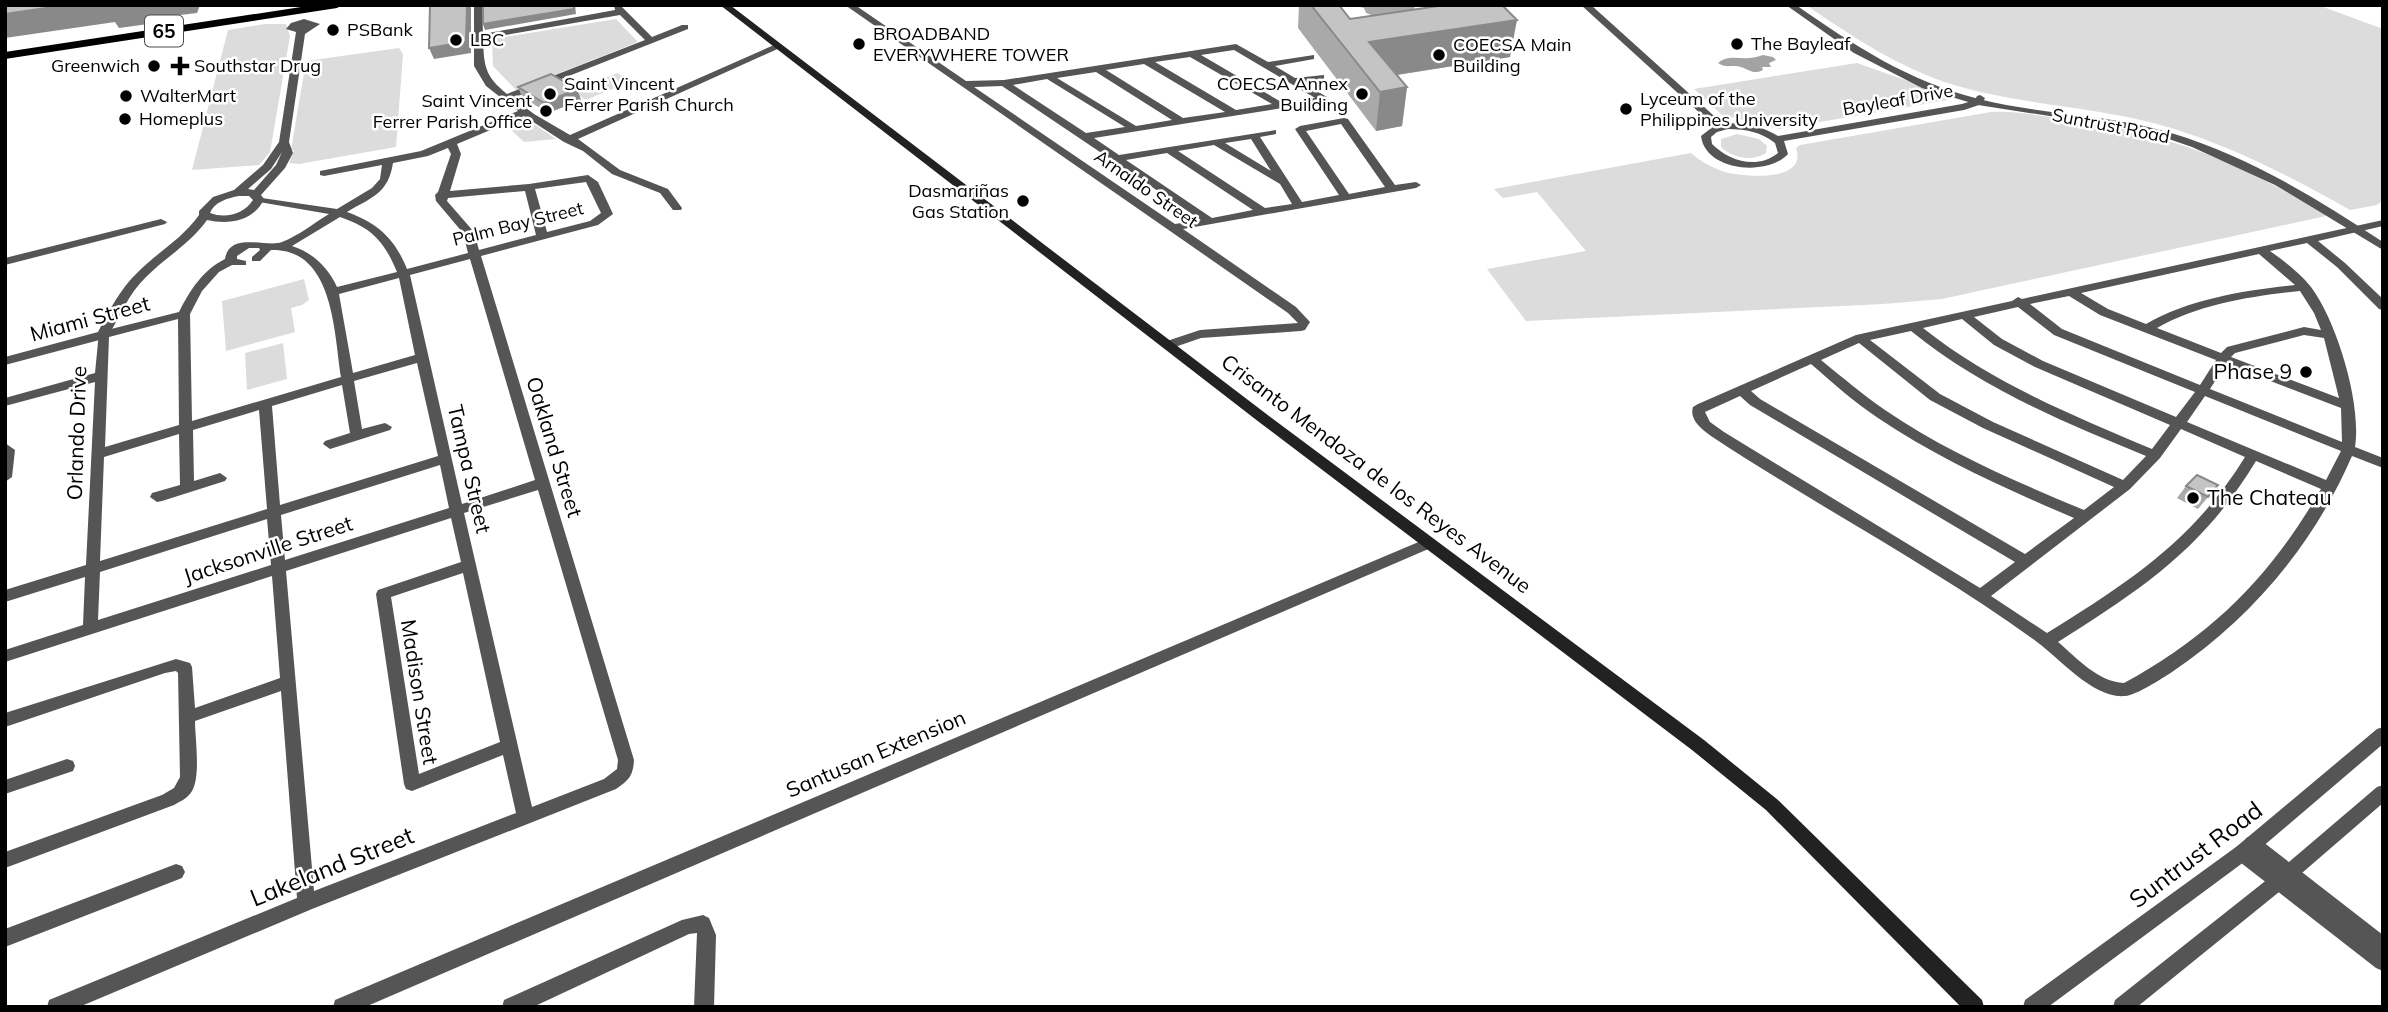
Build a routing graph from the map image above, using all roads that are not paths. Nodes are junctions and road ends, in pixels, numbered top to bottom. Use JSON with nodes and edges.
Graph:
{"nodes":[{"id":1,"x":337,"y":5,"type":"edge"},
{"id":2,"x":478,"y":5,"type":"edge"},
{"id":3,"x":724,"y":5,"type":"edge"},
{"id":4,"x":849,"y":5,"type":"edge"},
{"id":5,"x":1585,"y":5,"type":"edge"},
{"id":6,"x":1790,"y":5,"type":"edge"},
{"id":7,"x":1800,"y":5,"type":"edge"},
{"id":8,"x":619,"y":9,"type":"edge"},
{"id":9,"x":305,"y":17,"type":"edge"},
{"id":10,"x":685,"y":27,"type":"dead end"},
{"id":11,"x":479,"y":37,"type":"junction"},
{"id":12,"x":651,"y":41,"type":"junction"},
{"id":13,"x":777,"y":47,"type":"junction"},
{"id":14,"x":1192,"y":54,"type":"junction"},
{"id":15,"x":5,"y":56,"type":"edge"},
{"id":16,"x":1311,"y":57,"type":"dead end"},
{"id":17,"x":1146,"y":61,"type":"junction"},
{"id":18,"x":1266,"y":65,"type":"junction"},
{"id":19,"x":1098,"y":69,"type":"junction"},
{"id":20,"x":1048,"y":76,"type":"junction"},
{"id":21,"x":1321,"y":77,"type":"dead end"},
{"id":22,"x":1294,"y":81,"type":"junction"},
{"id":23,"x":1004,"y":83,"type":"junction"},
{"id":24,"x":964,"y":84,"type":"junction"},
{"id":25,"x":505,"y":98,"type":"junction"},
{"id":26,"x":1980,"y":100,"type":"junction"},
{"id":27,"x":1280,"y":106,"type":"junction"},
{"id":28,"x":1234,"y":113,"type":"junction"},
{"id":29,"x":520,"y":114,"type":"dead end"},
{"id":30,"x":1181,"y":121,"type":"junction"},
{"id":31,"x":1721,"y":127,"type":"junction"},
{"id":32,"x":1135,"y":128,"type":"junction"},
{"id":33,"x":1272,"y":132,"type":"dead end"},
{"id":34,"x":1254,"y":135,"type":"junction"},
{"id":35,"x":1083,"y":137,"type":"junction"},
{"id":36,"x":1777,"y":139,"type":"junction"},
{"id":37,"x":568,"y":140,"type":"junction"},
{"id":38,"x":284,"y":142,"type":"junction"},
{"id":39,"x":1216,"y":142,"type":"junction"},
{"id":40,"x":452,"y":144,"type":"junction"},
{"id":41,"x":407,"y":145,"type":"dead end"},
{"id":42,"x":1169,"y":150,"type":"junction"},
{"id":43,"x":410,"y":158,"type":"junction"},
{"id":44,"x":1115,"y":159,"type":"junction"},
{"id":45,"x":388,"y":162,"type":"junction"},
{"id":46,"x":324,"y":173,"type":"dead end"},
{"id":47,"x":1284,"y":183,"type":"junction"},
{"id":48,"x":1416,"y":185,"type":"dead end"},
{"id":49,"x":529,"y":187,"type":"junction"},
{"id":50,"x":1392,"y":189,"type":"junction"},
{"id":51,"x":237,"y":193,"type":"junction"},
{"id":52,"x":440,"y":195,"type":"junction"},
{"id":53,"x":1346,"y":197,"type":"junction"},
{"id":54,"x":256,"y":201,"type":"junction"},
{"id":55,"x":1298,"y":206,"type":"junction"},
{"id":56,"x":677,"y":208,"type":"dead end"},
{"id":57,"x":1263,"y":212,"type":"junction"},
{"id":58,"x":339,"y":213,"type":"junction"},
{"id":59,"x":205,"y":215,"type":"junction"},
{"id":60,"x":217,"y":219,"type":"junction"},
{"id":61,"x":1210,"y":221,"type":"junction"},
{"id":62,"x":161,"y":222,"type":"dead end"},
{"id":63,"x":2383,"y":223,"type":"edge"},
{"id":64,"x":1172,"y":228,"type":"junction"},
{"id":65,"x":2360,"y":229,"type":"junction"},
{"id":66,"x":192,"y":232,"type":"junction"},
{"id":67,"x":542,"y":236,"type":"junction"},
{"id":68,"x":2309,"y":240,"type":"junction"},
{"id":69,"x":2383,"y":240,"type":"edge"},
{"id":70,"x":284,"y":246,"type":"junction"},
{"id":71,"x":266,"y":247,"type":"junction"},
{"id":72,"x":2383,"y":247,"type":"edge"},
{"id":73,"x":2261,"y":250,"type":"junction"},
{"id":74,"x":474,"y":253,"type":"junction"},
{"id":75,"x":256,"y":260,"type":"dead end"},
{"id":76,"x":5,"y":262,"type":"edge"},
{"id":77,"x":403,"y":272,"type":"junction"},
{"id":78,"x":2305,"y":287,"type":"junction"},
{"id":79,"x":2069,"y":291,"type":"junction"},
{"id":80,"x":333,"y":292,"type":"junction"},
{"id":81,"x":2018,"y":301,"type":"junction"},
{"id":82,"x":2383,"y":306,"type":"edge"},
{"id":83,"x":184,"y":314,"type":"junction"},
{"id":84,"x":1963,"y":314,"type":"junction"},
{"id":85,"x":1912,"y":325,"type":"junction"},
{"id":86,"x":2146,"y":329,"type":"junction"},
{"id":87,"x":103,"y":335,"type":"junction"},
{"id":88,"x":2331,"y":335,"type":"junction"},
{"id":89,"x":1860,"y":338,"type":"junction"},
{"id":90,"x":1168,"y":345,"type":"junction"},
{"id":91,"x":422,"y":357,"type":"junction"},
{"id":92,"x":1811,"y":358,"type":"junction"},
{"id":93,"x":2223,"y":358,"type":"junction"},
{"id":94,"x":5,"y":361,"type":"edge"},
{"id":95,"x":101,"y":376,"type":"junction"},
{"id":96,"x":348,"y":380,"type":"junction"},
{"id":97,"x":1742,"y":390,"type":"junction"},
{"id":98,"x":2203,"y":390,"type":"junction"},
{"id":99,"x":5,"y":402,"type":"edge"},
{"id":100,"x":265,"y":404,"type":"junction"},
{"id":101,"x":2347,"y":405,"type":"junction"},
{"id":102,"x":2177,"y":423,"type":"junction"},
{"id":103,"x":385,"y":427,"type":"dead end"},
{"id":104,"x":186,"y":428,"type":"junction"},
{"id":105,"x":357,"y":436,"type":"junction"},
{"id":106,"x":330,"y":444,"type":"dead end"},
{"id":107,"x":5,"y":448,"type":"edge"},
{"id":108,"x":2348,"y":448,"type":"junction"},
{"id":109,"x":97,"y":454,"type":"junction"},
{"id":110,"x":2155,"y":455,"type":"junction"},
{"id":111,"x":2253,"y":455,"type":"junction"},
{"id":112,"x":445,"y":459,"type":"junction"},
{"id":113,"x":2383,"y":463,"type":"edge"},
{"id":114,"x":5,"y":477,"type":"edge"},
{"id":115,"x":220,"y":478,"type":"dead end"},
{"id":116,"x":543,"y":483,"type":"junction"},
{"id":117,"x":2125,"y":486,"type":"junction"},
{"id":118,"x":2329,"y":487,"type":"junction"},
{"id":119,"x":187,"y":488,"type":"junction"},
{"id":120,"x":157,"y":497,"type":"dead end"},
{"id":121,"x":457,"y":511,"type":"junction"},
{"id":122,"x":274,"y":512,"type":"junction"},
{"id":123,"x":2086,"y":517,"type":"junction"},
{"id":124,"x":1428,"y":543,"type":"junction"},
{"id":125,"x":2025,"y":561,"type":"junction"},
{"id":126,"x":469,"y":565,"type":"junction"},
{"id":127,"x":279,"y":568,"type":"junction"},
{"id":128,"x":93,"y":569,"type":"junction"},
{"id":129,"x":1982,"y":595,"type":"junction"},
{"id":130,"x":5,"y":596,"type":"edge"},
{"id":131,"x":90,"y":629,"type":"junction"},
{"id":132,"x":2047,"y":641,"type":"junction"},
{"id":133,"x":5,"y":656,"type":"edge"},
{"id":134,"x":288,"y":682,"type":"junction"},
{"id":135,"x":187,"y":717,"type":"junction"},
{"id":136,"x":5,"y":720,"type":"edge"},
{"id":137,"x":2383,"y":734,"type":"edge"},
{"id":138,"x":509,"y":746,"type":"junction"},
{"id":139,"x":67,"y":766,"type":"dead end"},
{"id":140,"x":625,"y":773,"type":"joint"},
{"id":141,"x":5,"y":787,"type":"edge"},
{"id":142,"x":2383,"y":792,"type":"edge"},
{"id":143,"x":525,"y":815,"type":"junction"},
{"id":144,"x":2247,"y":848,"type":"junction"},
{"id":145,"x":5,"y":860,"type":"edge"},
{"id":146,"x":176,"y":872,"type":"dead end"},
{"id":147,"x":2284,"y":877,"type":"junction"},
{"id":148,"x":306,"y":903,"type":"junction"},
{"id":149,"x":5,"y":938,"type":"edge"},
{"id":150,"x":2383,"y":946,"type":"edge"},
{"id":151,"x":2383,"y":962,"type":"edge"},
{"id":152,"x":56,"y":1007,"type":"edge"},
{"id":153,"x":342,"y":1007,"type":"edge"},
{"id":154,"x":511,"y":1007,"type":"edge"},
{"id":155,"x":704,"y":1007,"type":"edge"},
{"id":156,"x":1975,"y":1007,"type":"edge"},
{"id":157,"x":2032,"y":1007,"type":"edge"},
{"id":158,"x":2122,"y":1007,"type":"edge"}],
"edges":[{"from":1,"to":9,"type":"main road","number":"65"},
{"from":2,"to":11,"type":"street"},
{"from":3,"to":13,"type":"main road","name":"Crisanto Mendoza de los Reyes Avenue"},
{"from":4,"to":24,"type":"street","name":"Arnaldo Street"},
{"from":5,"to":31,"type":"street"},
{"from":6,"to":26,"type":"street"},
{"from":7,"to":26,"type":"street"},
{"from":8,"to":11,"type":"street"},
{"from":8,"to":12,"type":"street"},
{"from":9,"to":15,"type":"main road","number":"65"},
{"from":9,"to":38,"type":"street"},
{"from":10,"to":12,"type":"street"},
{"from":11,"to":25,"type":"street"},
{"from":12,"to":25,"type":"street"},
{"from":13,"to":37,"type":"street"},
{"from":13,"to":90,"type":"main road","name":"Crisanto Mendoza de los Reyes Avenue"},
{"from":14,"to":17,"type":"street"},
{"from":14,"to":18,"type":"street"},
{"from":14,"to":27,"type":"street"},
{"from":16,"to":18,"type":"street"},
{"from":17,"to":19,"type":"street"},
{"from":17,"to":28,"type":"street"},
{"from":18,"to":22,"type":"street"},
{"from":19,"to":20,"type":"street"},
{"from":19,"to":30,"type":"street"},
{"from":20,"to":23,"type":"street"},
{"from":20,"to":32,"type":"street"},
{"from":21,"to":22,"type":"street"},
{"from":22,"to":27,"type":"street"},
{"from":23,"to":24,"type":"street"},
{"from":23,"to":35,"type":"street"},
{"from":24,"to":64,"type":"street","name":"Arnaldo Street"},
{"from":25,"to":37,"type":"street"},
{"from":26,"to":36,"type":"street","name":"Bayleaf Drive"},
{"from":26,"to":65,"type":"street","name":"Suntrust Road"},
{"from":27,"to":28,"type":"street"},
{"from":28,"to":30,"type":"street"},
{"from":29,"to":40,"type":"street"},
{"from":30,"to":32,"type":"street"},
{"from":31,"to":36,"type":"street"},
{"from":31,"to":36,"type":"street"},
{"from":32,"to":35,"type":"street"},
{"from":33,"to":34,"type":"street"},
{"from":34,"to":39,"type":"street"},
{"from":34,"to":47,"type":"street"},
{"from":35,"to":44,"type":"street"},
{"from":37,"to":56,"type":"street"},
{"from":38,"to":51,"type":"street"},
{"from":38,"to":54,"type":"street"},
{"from":39,"to":42,"type":"street"},
{"from":39,"to":47,"type":"street"},
{"from":40,"to":43,"type":"street"},
{"from":40,"to":52,"type":"street"},
{"from":41,"to":43,"type":"street"},
{"from":42,"to":44,"type":"street"},
{"from":42,"to":57,"type":"street"},
{"from":43,"to":45,"type":"street"},
{"from":44,"to":61,"type":"street"},
{"from":45,"to":46,"type":"street"},
{"from":45,"to":58,"type":"street"},
{"from":47,"to":55,"type":"street"},
{"from":48,"to":50,"type":"street"},
{"from":49,"to":52,"type":"street","name":"Palm Bay Street"},
{"from":49,"to":67,"type":"street"},
{"from":49,"to":67,"type":"street","name":"Palm Bay Street"},
{"from":50,"to":53,"type":"street"},
{"from":50,"to":53,"type":"street"},
{"from":51,"to":54,"type":"street"},
{"from":51,"to":59,"type":"street","name":"Orlando Drive"},
{"from":52,"to":74,"type":"street","name":"Oakland Street"},
{"from":53,"to":55,"type":"street"},
{"from":54,"to":58,"type":"street","name":"Tampa Street"},
{"from":54,"to":60,"type":"street","name":"Orlando Drive"},
{"from":55,"to":57,"type":"street"},
{"from":57,"to":61,"type":"street"},
{"from":58,"to":70,"type":"street"},
{"from":58,"to":77,"type":"street","name":"Tampa Street"},
{"from":59,"to":60,"type":"street"},
{"from":59,"to":66,"type":"street","name":"Orlando Drive"},
{"from":60,"to":66,"type":"street","name":"Orlando Drive"},
{"from":61,"to":64,"type":"street"},
{"from":62,"to":76,"type":"street"},
{"from":63,"to":65,"type":"street"},
{"from":64,"to":90,"type":"street","name":"Arnaldo Street"},
{"from":65,"to":68,"type":"street"},
{"from":65,"to":69,"type":"street","name":"Suntrust Road"},
{"from":65,"to":72,"type":"street","name":"Suntrust Road"},
{"from":66,"to":87,"type":"street","name":"Orlando Drive"},
{"from":67,"to":74,"type":"street","name":"Palm Bay Street"},
{"from":68,"to":73,"type":"street"},
{"from":68,"to":82,"type":"street"},
{"from":70,"to":71,"type":"street"},
{"from":70,"to":80,"type":"street"},
{"from":71,"to":75,"type":"street"},
{"from":71,"to":83,"type":"street"},
{"from":73,"to":78,"type":"street"},
{"from":73,"to":79,"type":"street"},
{"from":74,"to":77,"type":"street","name":"Palm Bay Street"},
{"from":74,"to":116,"type":"street","name":"Oakland Street"},
{"from":77,"to":80,"type":"street","name":"Palm Bay Street"},
{"from":77,"to":91,"type":"street","name":"Tampa Street"},
{"from":78,"to":86,"type":"street"},
{"from":78,"to":88,"type":"street"},
{"from":79,"to":81,"type":"street"},
{"from":79,"to":86,"type":"street"},
{"from":80,"to":96,"type":"street"},
{"from":81,"to":84,"type":"street"},
{"from":81,"to":98,"type":"street"},
{"from":83,"to":87,"type":"street","name":"Miami Street"},
{"from":83,"to":104,"type":"street"},
{"from":84,"to":85,"type":"street"},
{"from":84,"to":102,"type":"street"},
{"from":85,"to":89,"type":"street"},
{"from":85,"to":110,"type":"street"},
{"from":86,"to":93,"type":"street"},
{"from":87,"to":94,"type":"street","name":"Miami Street"},
{"from":87,"to":95,"type":"street","name":"Orlando Drive"},
{"from":88,"to":93,"type":"street"},
{"from":88,"to":101,"type":"street"},
{"from":89,"to":92,"type":"street"},
{"from":89,"to":117,"type":"street"},
{"from":90,"to":124,"type":"main road","name":"Crisanto Mendoza de los Reyes Avenue"},
{"from":91,"to":96,"type":"street"},
{"from":91,"to":112,"type":"street","name":"Tampa Street"},
{"from":92,"to":97,"type":"street"},
{"from":92,"to":123,"type":"street"},
{"from":93,"to":98,"type":"street"},
{"from":93,"to":101,"type":"street"},
{"from":95,"to":99,"type":"street"},
{"from":95,"to":109,"type":"street","name":"Orlando Drive"},
{"from":96,"to":100,"type":"street"},
{"from":96,"to":105,"type":"street"},
{"from":97,"to":125,"type":"street"},
{"from":97,"to":129,"type":"street"},
{"from":98,"to":102,"type":"street"},
{"from":98,"to":108,"type":"street"},
{"from":100,"to":104,"type":"street"},
{"from":100,"to":122,"type":"street"},
{"from":101,"to":108,"type":"street"},
{"from":102,"to":110,"type":"street"},
{"from":102,"to":111,"type":"street"},
{"from":103,"to":105,"type":"street"},
{"from":104,"to":109,"type":"street"},
{"from":104,"to":119,"type":"street"},
{"from":105,"to":106,"type":"street"},
{"from":107,"to":114,"type":"street"},
{"from":108,"to":113,"type":"street"},
{"from":108,"to":118,"type":"street"},
{"from":109,"to":128,"type":"street","name":"Orlando Drive"},
{"from":110,"to":117,"type":"street"},
{"from":111,"to":118,"type":"street"},
{"from":111,"to":132,"type":"street"},
{"from":112,"to":121,"type":"street","name":"Tampa Street"},
{"from":112,"to":122,"type":"street"},
{"from":115,"to":119,"type":"street"},
{"from":116,"to":121,"type":"street","name":"Jacksonville Street"},
{"from":116,"to":140,"type":"street","name":"Oakland Street"},
{"from":117,"to":123,"type":"street"},
{"from":118,"to":132,"type":"street"},
{"from":119,"to":120,"type":"street"},
{"from":121,"to":126,"type":"street","name":"Tampa Street"},
{"from":121,"to":127,"type":"street","name":"Jacksonville Street"},
{"from":122,"to":127,"type":"street"},
{"from":122,"to":128,"type":"street"},
{"from":123,"to":125,"type":"street"},
{"from":124,"to":153,"type":"street","name":"Santusan Extension"},
{"from":124,"to":156,"type":"main road","name":"Crisanto Mendoza de los Reyes Avenue"},
{"from":125,"to":129,"type":"street"},
{"from":126,"to":138,"type":"street","name":"Tampa Street"},
{"from":126,"to":138,"type":"street","name":"Madison Street"},
{"from":127,"to":131,"type":"street","name":"Jacksonville Street"},
{"from":127,"to":134,"type":"street"},
{"from":128,"to":130,"type":"street"},
{"from":128,"to":131,"type":"street","name":"Orlando Drive"},
{"from":129,"to":132,"type":"street"},
{"from":131,"to":133,"type":"street","name":"Jacksonville Street"},
{"from":134,"to":135,"type":"street"},
{"from":134,"to":148,"type":"street"},
{"from":135,"to":136,"type":"street"},
{"from":135,"to":145,"type":"street"},
{"from":137,"to":144,"type":"street","name":"Suntrust Road"},
{"from":138,"to":143,"type":"street","name":"Tampa Street"},
{"from":139,"to":141,"type":"street"},
{"from":140,"to":143,"type":"street","name":"Lakeland Street"},
{"from":142,"to":147,"type":"street"},
{"from":143,"to":148,"type":"street","name":"Lakeland Street"},
{"from":144,"to":147,"type":"street"},
{"from":144,"to":157,"type":"street","name":"Suntrust Road"},
{"from":146,"to":149,"type":"street"},
{"from":147,"to":150,"type":"street"},
{"from":147,"to":151,"type":"street"},
{"from":147,"to":158,"type":"street"},
{"from":148,"to":152,"type":"street","name":"Lakeland Street"},
{"from":154,"to":155,"type":"street"}]}
